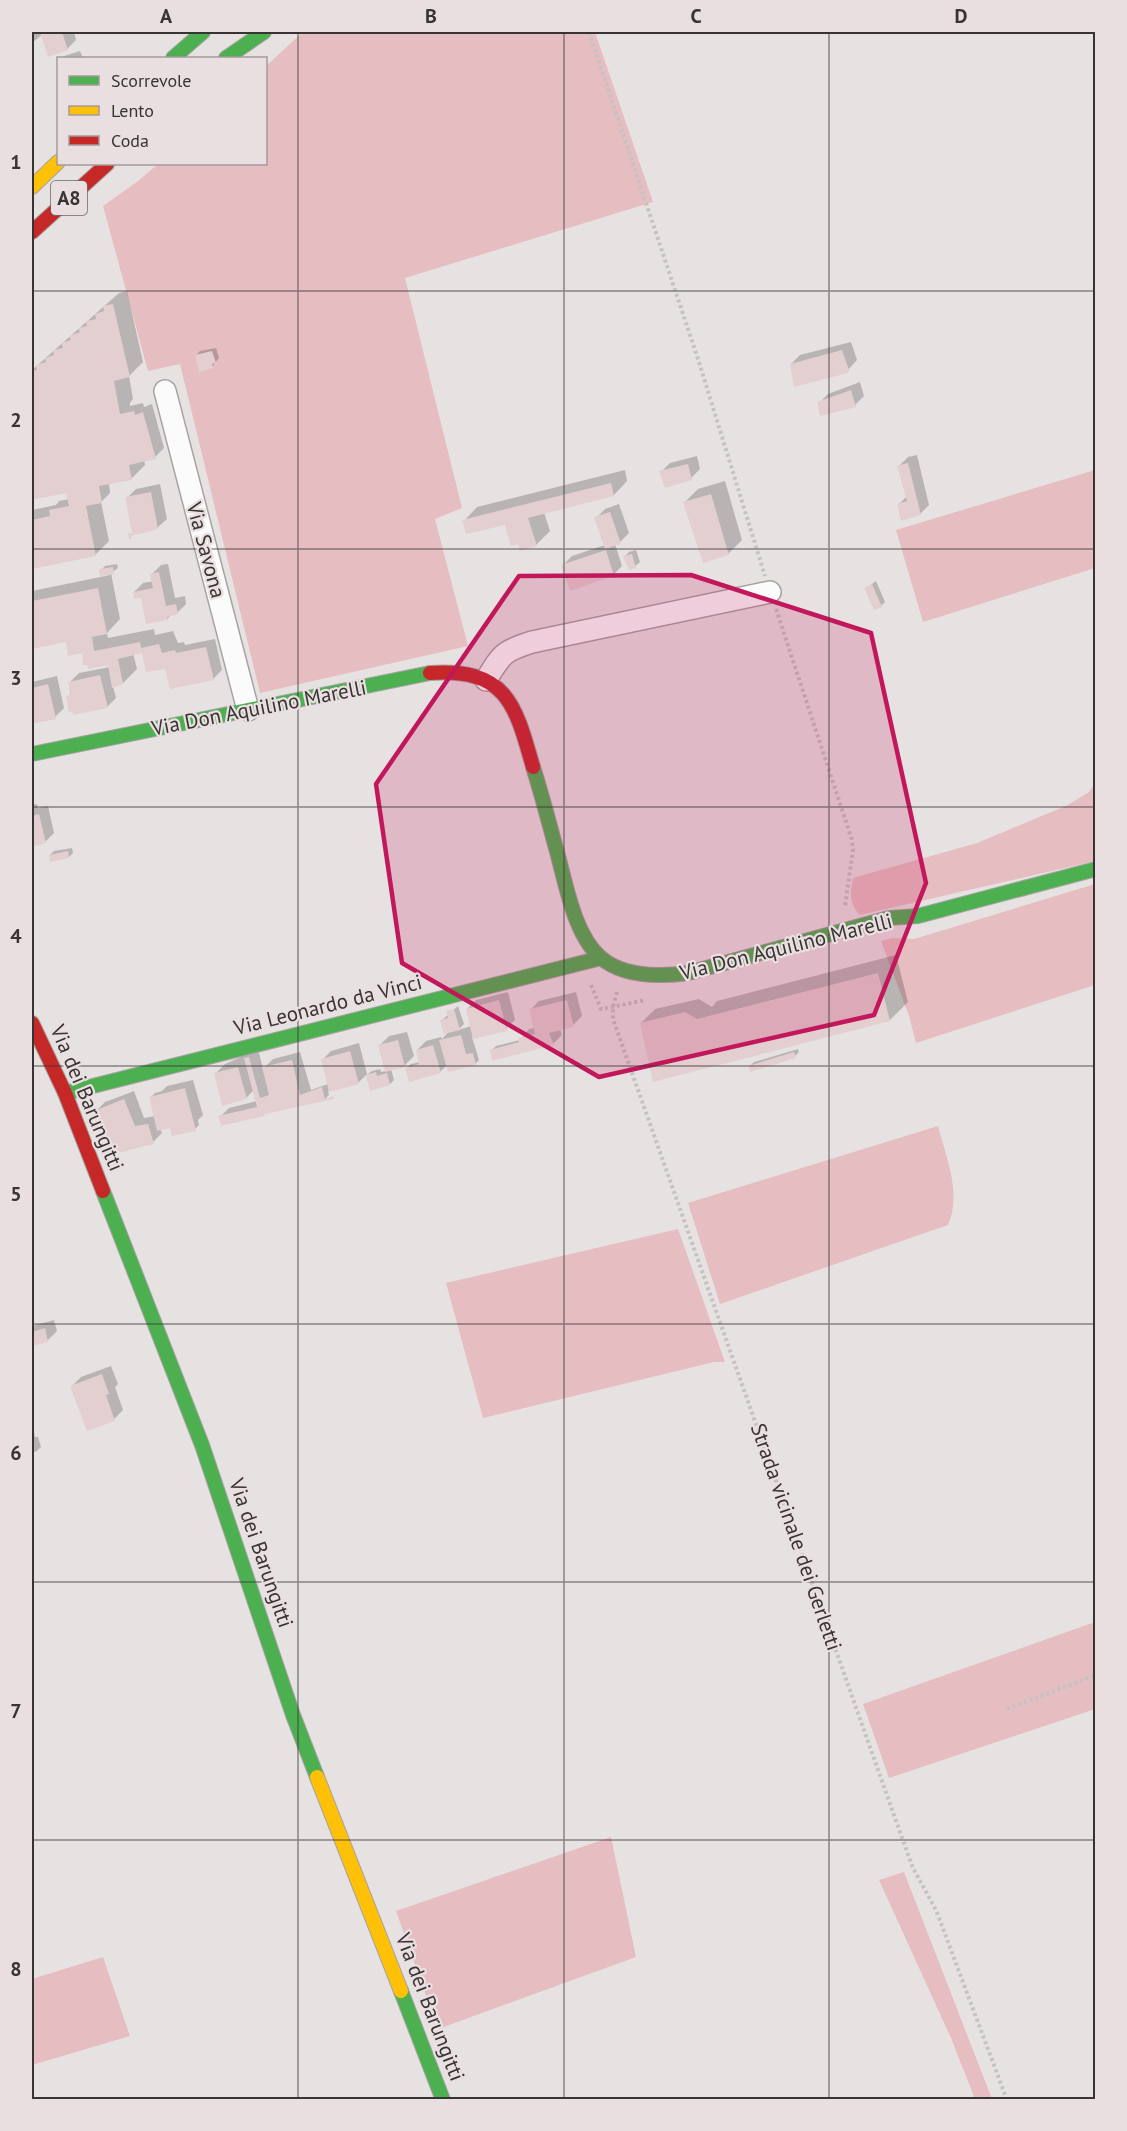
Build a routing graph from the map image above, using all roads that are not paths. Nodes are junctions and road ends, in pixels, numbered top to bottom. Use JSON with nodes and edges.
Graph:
{"nodes":[{"id":1,"x":203,"y":32,"type":"edge"},
{"id":2,"x":254,"y":32,"type":"edge"},
{"id":3,"x":264,"y":32,"type":"edge"},
{"id":4,"x":174,"y":57,"type":"edge"},
{"id":5,"x":226,"y":57,"type":"edge"},
{"id":6,"x":226,"y":57,"type":"edge"},
{"id":7,"x":57,"y":163,"type":"edge"},
{"id":8,"x":106,"y":165,"type":"edge"},
{"id":9,"x":32,"y":187,"type":"edge"},
{"id":10,"x":32,"y":232,"type":"edge"},
{"id":11,"x":165,"y":391,"type":"dead end"},
{"id":12,"x":770,"y":592,"type":"road end"},
{"id":13,"x":486,"y":680,"type":"junction"},
{"id":14,"x":248,"y":710,"type":"junction"},
{"id":15,"x":32,"y":754,"type":"edge"},
{"id":16,"x":1095,"y":869,"type":"edge"},
{"id":17,"x":601,"y":958,"type":"junction"},
{"id":18,"x":32,"y":1023,"type":"edge"},
{"id":19,"x":65,"y":1093,"type":"junction"},
{"id":20,"x":443,"y":2100,"type":"edge"}],
"edges":[{"from":1,"to":4,"type":"main road"},
{"from":2,"to":5,"type":"main road"},
{"from":3,"to":6,"type":"main road"},
{"from":7,"to":9,"type":"main road","number":"A8"},
{"from":8,"to":10,"type":"main road","number":"A8"},
{"from":11,"to":14,"type":"street","name":"Via Savona"},
{"from":12,"to":13,"type":"street"},
{"from":13,"to":14,"type":"main road","name":"Via Don Aquilino Marelli"},
{"from":13,"to":17,"type":"main road","name":"Via Don Aquilino Marelli"},
{"from":14,"to":15,"type":"main road","name":"Via Don Aquilino Marelli"},
{"from":16,"to":17,"type":"main road","name":"Via Don Aquilino Marelli"},
{"from":17,"to":19,"type":"main road","name":"Via Leonardo da Vinci"},
{"from":18,"to":19,"type":"main road","name":"Via dei Barungitti"},
{"from":19,"to":20,"type":"main road","name":"Via dei Barungitti"}]}
